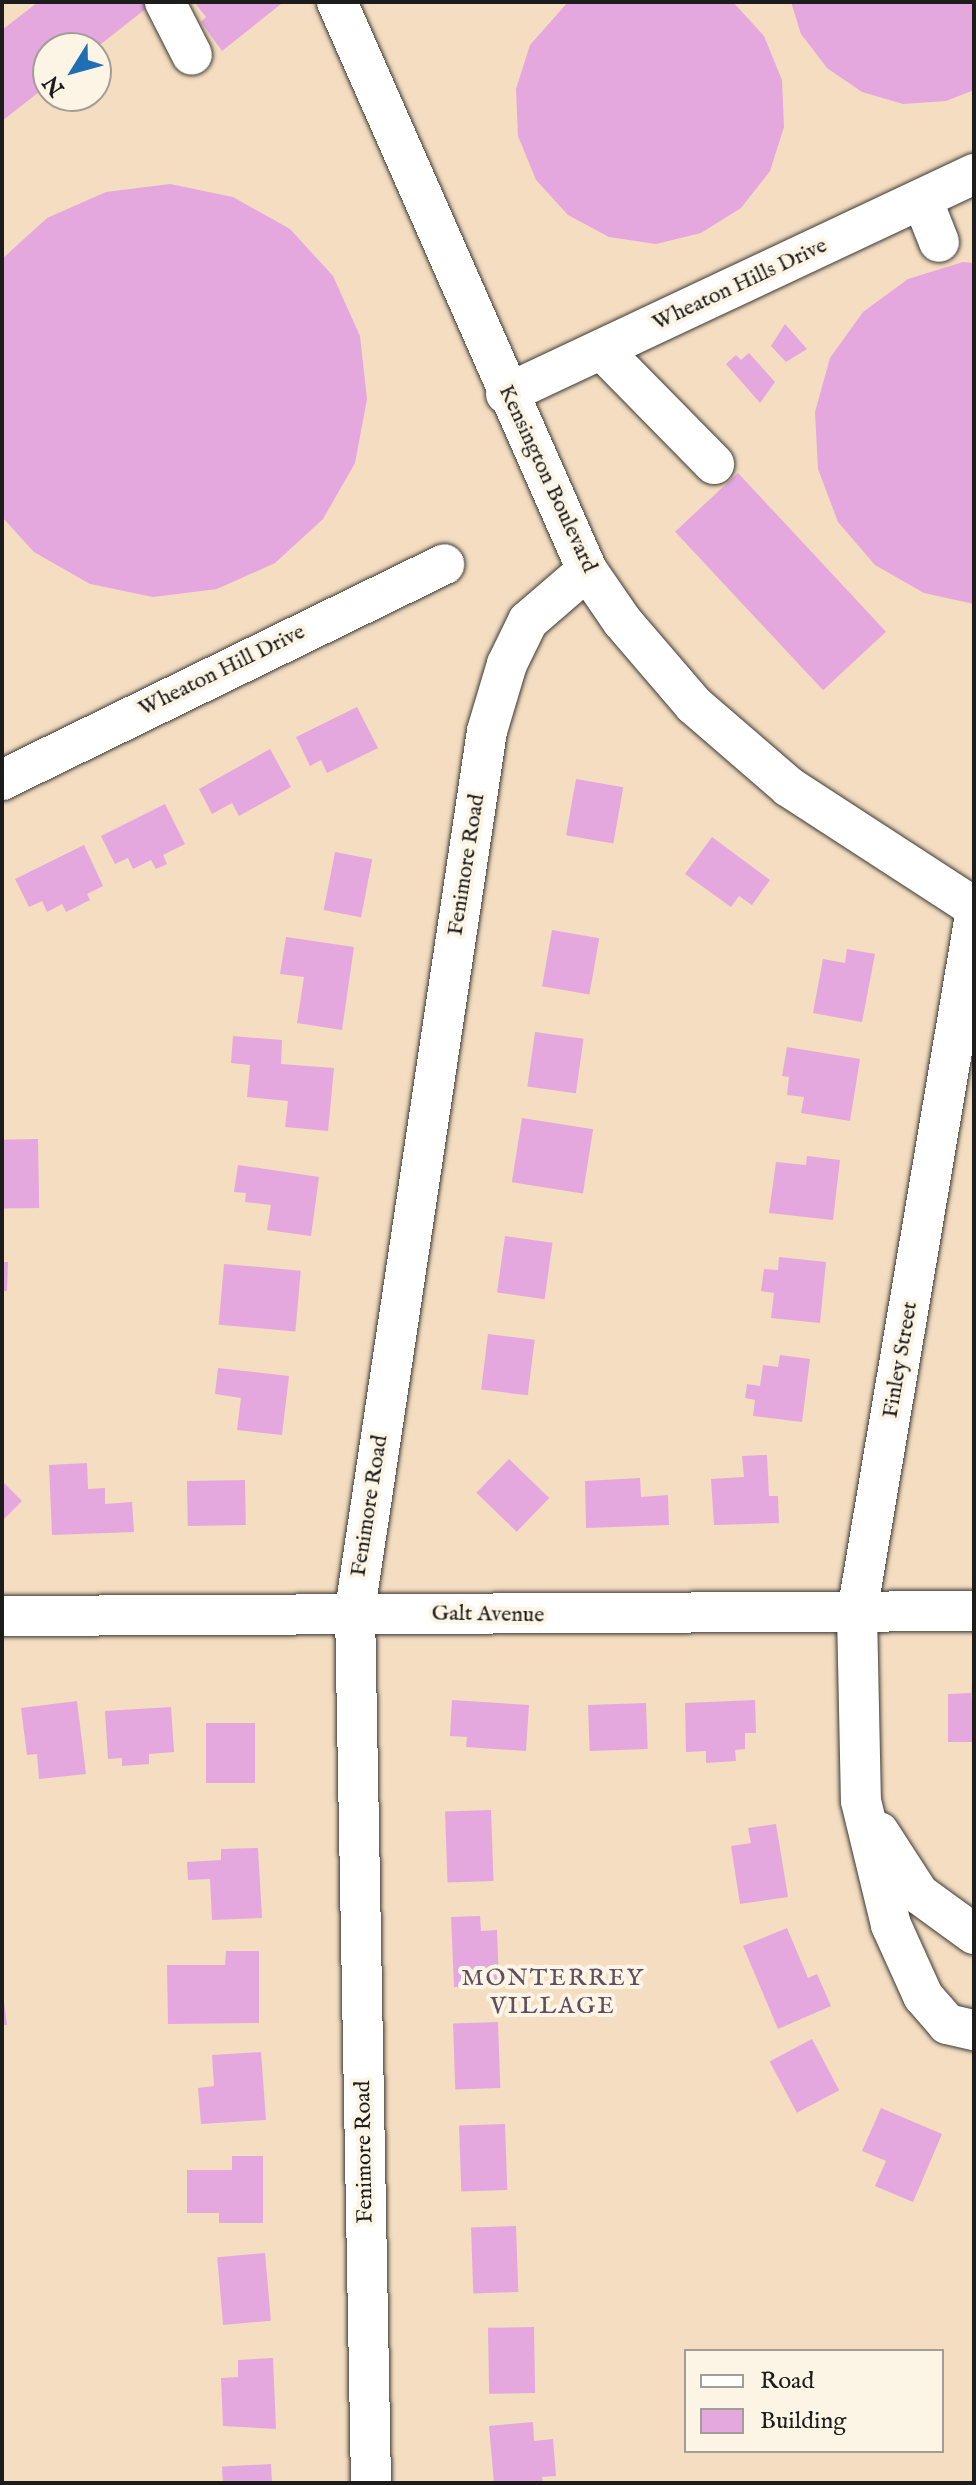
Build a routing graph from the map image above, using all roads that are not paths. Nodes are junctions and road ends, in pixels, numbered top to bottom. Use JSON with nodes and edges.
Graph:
{"nodes":[{"id":1,"x":165,"y":2,"type":"edge"},
{"id":2,"x":337,"y":2,"type":"edge"},
{"id":3,"x":192,"y":55,"type":"dead end"},
{"id":4,"x":974,"y":174,"type":"edge"},
{"id":5,"x":922,"y":199,"type":"junction"},
{"id":6,"x":939,"y":242,"type":"dead end"},
{"id":7,"x":602,"y":350,"type":"junction"},
{"id":8,"x":506,"y":394,"type":"junction"},
{"id":9,"x":714,"y":464,"type":"dead end"},
{"id":10,"x":444,"y":564,"type":"dead end"},
{"id":11,"x":587,"y":570,"type":"junction"},
{"id":12,"x":2,"y":780,"type":"edge"},
{"id":13,"x":974,"y":907,"type":"edge"},
{"id":14,"x":974,"y":921,"type":"edge"},
{"id":15,"x":355,"y":1610,"type":"junction"},
{"id":16,"x":974,"y":1611,"type":"edge"},
{"id":17,"x":857,"y":1613,"type":"junction"},
{"id":18,"x":2,"y":1616,"type":"edge"},
{"id":19,"x":861,"y":1801,"type":"junction"},
{"id":20,"x":974,"y":1934,"type":"edge"},
{"id":21,"x":974,"y":2030,"type":"edge"},
{"id":22,"x":371,"y":2483,"type":"edge"}],
"edges":[{"from":1,"to":3,"type":"street"},
{"from":2,"to":8,"type":"street","name":"Kensington Boulevard"},
{"from":4,"to":5,"type":"street","name":"Wheaton Hills Drive"},
{"from":5,"to":6,"type":"street"},
{"from":5,"to":7,"type":"street","name":"Wheaton Hills Drive"},
{"from":7,"to":8,"type":"street","name":"Wheaton Hills Drive"},
{"from":7,"to":9,"type":"street"},
{"from":8,"to":11,"type":"street","name":"Kensington Boulevard"},
{"from":10,"to":12,"type":"street","name":"Wheaton Hill Drive"},
{"from":11,"to":13,"type":"street","name":"Kensington Boulevard"},
{"from":11,"to":15,"type":"street","name":"Fenimore Road"},
{"from":14,"to":17,"type":"street","name":"Finley Street"},
{"from":15,"to":17,"type":"street","name":"Galt Avenue"},
{"from":15,"to":18,"type":"street","name":"Galt Avenue"},
{"from":15,"to":22,"type":"street","name":"Fenimore Road"},
{"from":16,"to":17,"type":"street","name":"Galt Avenue"},
{"from":17,"to":19,"type":"street","name":"Finley Street"},
{"from":19,"to":20,"type":"street"},
{"from":19,"to":21,"type":"street","name":"Finley Street"}]}
